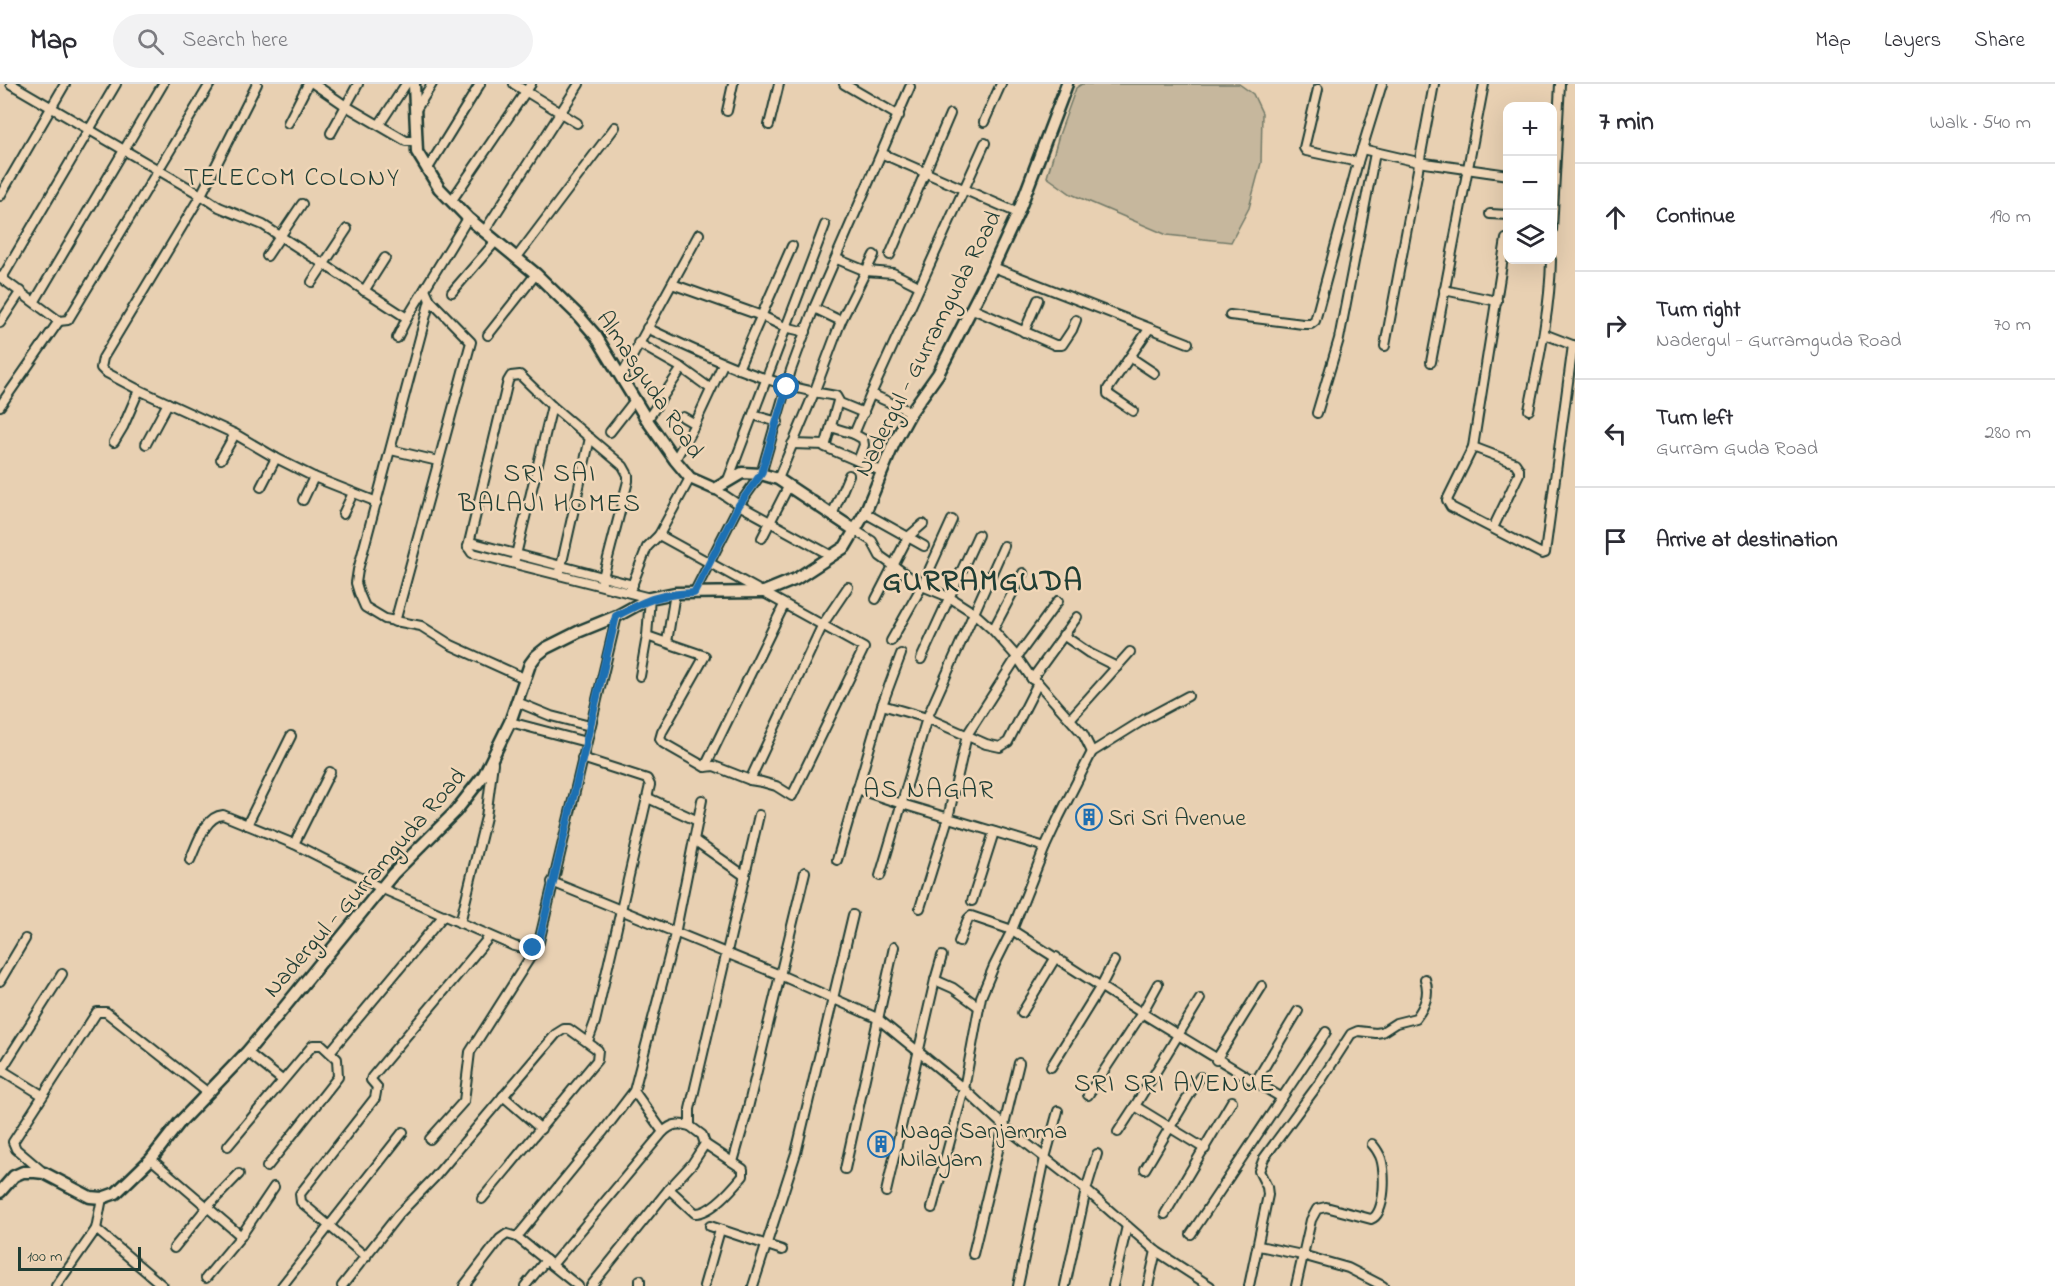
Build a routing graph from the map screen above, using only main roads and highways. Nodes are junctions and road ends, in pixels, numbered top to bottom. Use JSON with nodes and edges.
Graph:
{"nodes":[{"id":1,"x":414,"y":84,"type":"edge"},
{"id":2,"x":1067,"y":84,"type":"edge"},
{"id":3,"x":855,"y":531,"type":"junction"},
{"id":4,"x":0,"y":1192,"type":"edge"}],
"edges":[{"from":1,"to":3,"type":"main road","name":"Almasguda Road"},
{"from":2,"to":3,"type":"main road","name":"Nadergul - Gurramguda Road"},
{"from":3,"to":4,"type":"main road","name":"Nadergul - Gurramguda Road"}]}
